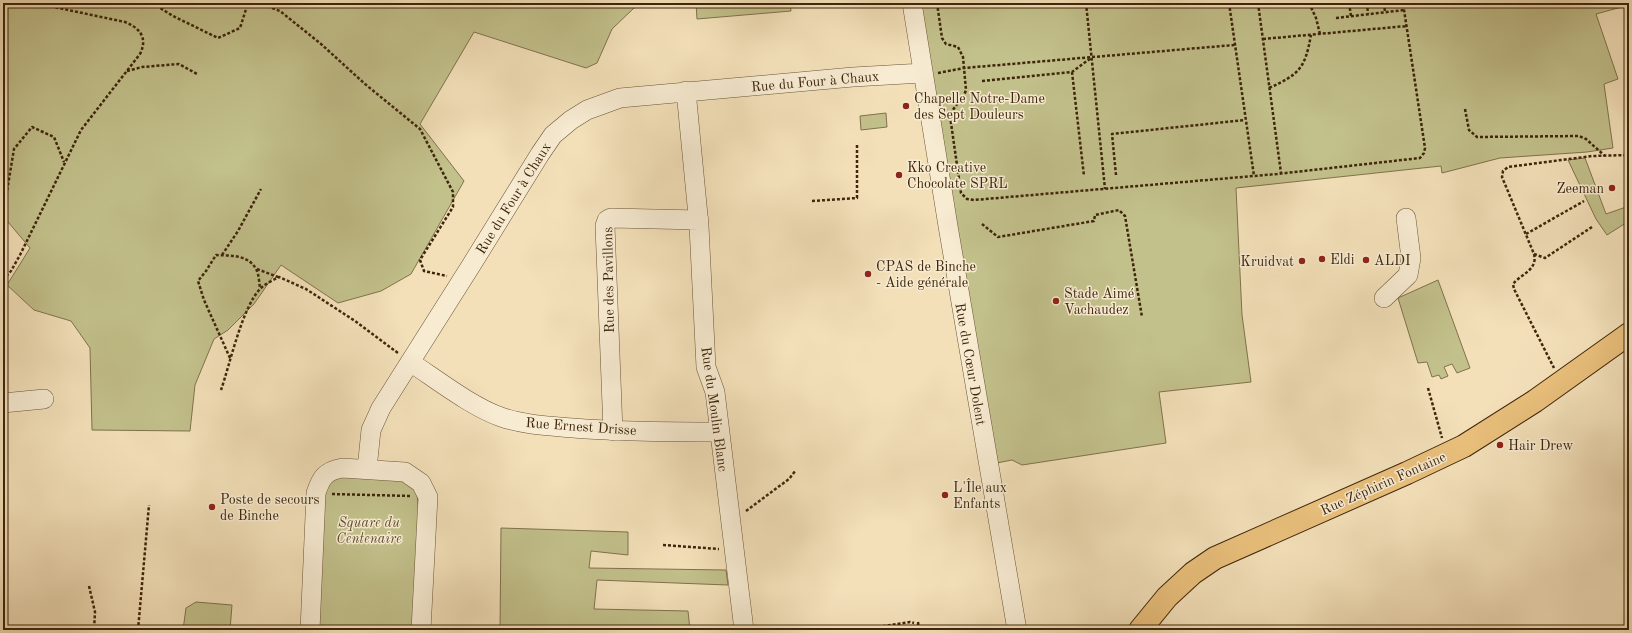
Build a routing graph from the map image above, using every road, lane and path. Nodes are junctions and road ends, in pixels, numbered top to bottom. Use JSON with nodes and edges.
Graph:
{"nodes":[{"id":1,"x":152,"y":3,"type":"edge"},
{"id":2,"x":248,"y":3,"type":"edge"},
{"id":3,"x":258,"y":3,"type":"edge"},
{"id":4,"x":912,"y":3,"type":"edge"},
{"id":5,"x":937,"y":3,"type":"edge"},
{"id":6,"x":1086,"y":3,"type":"edge"},
{"id":7,"x":1229,"y":3,"type":"edge"},
{"id":8,"x":1258,"y":3,"type":"edge"},
{"id":9,"x":1309,"y":3,"type":"edge"},
{"id":10,"x":1349,"y":3,"type":"edge"},
{"id":11,"x":1367,"y":3,"type":"edge"},
{"id":12,"x":1384,"y":3,"type":"edge"},
{"id":13,"x":1404,"y":3,"type":"edge"},
{"id":14,"x":54,"y":6,"type":"dead end"},
{"id":15,"x":1404,"y":10,"type":"junction"},
{"id":16,"x":1385,"y":12,"type":"junction"},
{"id":17,"x":1368,"y":14,"type":"junction"},
{"id":18,"x":1351,"y":16,"type":"junction"},
{"id":19,"x":1336,"y":18,"type":"dead end"},
{"id":20,"x":1407,"y":26,"type":"junction"},
{"id":21,"x":1320,"y":34,"type":"junction"},
{"id":22,"x":1311,"y":35,"type":"junction"},
{"id":23,"x":1263,"y":39,"type":"junction"},
{"id":24,"x":1234,"y":45,"type":"junction"},
{"id":25,"x":1092,"y":57,"type":"junction"},
{"id":26,"x":964,"y":68,"type":"junction"},
{"id":27,"x":127,"y":71,"type":"junction"},
{"id":28,"x":1072,"y":72,"type":"junction"},
{"id":29,"x":197,"y":74,"type":"dead end"},
{"id":30,"x":923,"y":74,"type":"junction"},
{"id":31,"x":982,"y":81,"type":"dead end"},
{"id":32,"x":1269,"y":88,"type":"junction"},
{"id":33,"x":686,"y":91,"type":"junction"},
{"id":34,"x":1465,"y":109,"type":"dead end"},
{"id":35,"x":1245,"y":120,"type":"junction"},
{"id":36,"x":857,"y":145,"type":"dead end"},
{"id":37,"x":1629,"y":155,"type":"edge"},
{"id":38,"x":1605,"y":156,"type":"junction"},
{"id":39,"x":64,"y":163,"type":"junction"},
{"id":40,"x":1281,"y":173,"type":"junction"},
{"id":41,"x":1116,"y":175,"type":"dead end"},
{"id":42,"x":1084,"y":176,"type":"dead end"},
{"id":43,"x":1254,"y":176,"type":"junction"},
{"id":44,"x":261,"y":189,"type":"dead end"},
{"id":45,"x":1105,"y":189,"type":"junction"},
{"id":46,"x":812,"y":201,"type":"dead end"},
{"id":47,"x":1584,"y":201,"type":"dead end"},
{"id":48,"x":3,"y":215,"type":"edge"},
{"id":49,"x":1406,"y":218,"type":"dead end"},
{"id":50,"x":699,"y":220,"type":"junction"},
{"id":51,"x":982,"y":224,"type":"dead end"},
{"id":52,"x":1592,"y":227,"type":"dead end"},
{"id":53,"x":1526,"y":234,"type":"junction"},
{"id":54,"x":1534,"y":254,"type":"junction"},
{"id":55,"x":222,"y":255,"type":"junction"},
{"id":56,"x":256,"y":269,"type":"junction"},
{"id":57,"x":278,"y":277,"type":"junction"},
{"id":58,"x":463,"y":279,"type":"junction"},
{"id":59,"x":3,"y":280,"type":"edge"},
{"id":60,"x":260,"y":288,"type":"junction"},
{"id":61,"x":1384,"y":298,"type":"dead end"},
{"id":62,"x":1142,"y":317,"type":"dead end"},
{"id":63,"x":1629,"y":334,"type":"edge"},
{"id":64,"x":230,"y":358,"type":"junction"},
{"id":65,"x":410,"y":362,"type":"junction"},
{"id":66,"x":1561,"y":381,"type":"junction"},
{"id":67,"x":1428,"y":388,"type":"dead end"},
{"id":68,"x":221,"y":390,"type":"dead end"},
{"id":69,"x":44,"y":400,"type":"dead end"},
{"id":70,"x":3,"y":403,"type":"edge"},
{"id":71,"x":613,"y":431,"type":"junction"},
{"id":72,"x":720,"y":432,"type":"junction"},
{"id":73,"x":1447,"y":454,"type":"junction"},
{"id":74,"x":367,"y":469,"type":"junction"},
{"id":75,"x":796,"y":470,"type":"dead end"},
{"id":76,"x":316,"y":493,"type":"junction"},
{"id":77,"x":428,"y":497,"type":"junction"},
{"id":78,"x":149,"y":505,"type":"dead end"},
{"id":79,"x":730,"y":522,"type":"junction"},
{"id":80,"x":663,"y":545,"type":"dead end"},
{"id":81,"x":734,"y":550,"type":"junction"},
{"id":82,"x":89,"y":586,"type":"dead end"},
{"id":83,"x":918,"y":622,"type":"dead end"},
{"id":84,"x":914,"y":623,"type":"dead end"},
{"id":85,"x":310,"y":629,"type":"edge"},
{"id":86,"x":94,"y":630,"type":"edge"},
{"id":87,"x":138,"y":630,"type":"edge"},
{"id":88,"x":406,"y":630,"type":"edge"},
{"id":89,"x":421,"y":630,"type":"edge"},
{"id":90,"x":744,"y":630,"type":"edge"},
{"id":91,"x":858,"y":630,"type":"edge"},
{"id":92,"x":919,"y":630,"type":"edge"},
{"id":93,"x":1017,"y":630,"type":"edge"},
{"id":94,"x":1140,"y":630,"type":"edge"}],
"edges":[{"from":1,"to":2,"type":"path"},
{"from":3,"to":58,"type":"path"},
{"from":4,"to":30,"type":"street","name":"Rue du Cœur Dolent"},
{"from":5,"to":26,"type":"path"},
{"from":6,"to":25,"type":"path"},
{"from":7,"to":24,"type":"path"},
{"from":8,"to":23,"type":"path"},
{"from":9,"to":21,"type":"path"},
{"from":10,"to":18,"type":"path"},
{"from":11,"to":17,"type":"path"},
{"from":12,"to":16,"type":"path"},
{"from":13,"to":15,"type":"path"},
{"from":14,"to":27,"type":"path"},
{"from":15,"to":16,"type":"path"},
{"from":15,"to":20,"type":"path"},
{"from":16,"to":17,"type":"path"},
{"from":17,"to":18,"type":"path"},
{"from":18,"to":19,"type":"path"},
{"from":20,"to":21,"type":"path"},
{"from":20,"to":40,"type":"path"},
{"from":21,"to":22,"type":"path"},
{"from":22,"to":23,"type":"path"},
{"from":22,"to":32,"type":"path"},
{"from":23,"to":32,"type":"path"},
{"from":24,"to":25,"type":"path"},
{"from":24,"to":35,"type":"path"},
{"from":25,"to":26,"type":"path"},
{"from":25,"to":28,"type":"path"},
{"from":25,"to":45,"type":"path"},
{"from":26,"to":30,"type":"path"},
{"from":26,"to":45,"type":"path"},
{"from":27,"to":29,"type":"path"},
{"from":27,"to":39,"type":"path"},
{"from":28,"to":31,"type":"path"},
{"from":28,"to":42,"type":"path"},
{"from":30,"to":33,"type":"street","name":"Rue du Four à Chaux"},
{"from":30,"to":93,"type":"street","name":"Rue du Cœur Dolent"},
{"from":32,"to":40,"type":"path"},
{"from":33,"to":50,"type":"street","name":"Rue du Moulin Blanc"},
{"from":33,"to":58,"type":"street","name":"Rue du Four à Chaux"},
{"from":34,"to":38,"type":"path"},
{"from":35,"to":41,"type":"path"},
{"from":35,"to":43,"type":"path"},
{"from":36,"to":46,"type":"path"},
{"from":37,"to":38,"type":"path"},
{"from":38,"to":53,"type":"path"},
{"from":39,"to":48,"type":"path"},
{"from":39,"to":59,"type":"path"},
{"from":40,"to":43,"type":"path"},
{"from":43,"to":45,"type":"path"},
{"from":44,"to":55,"type":"path"},
{"from":47,"to":53,"type":"path"},
{"from":49,"to":61,"type":"street"},
{"from":50,"to":71,"type":"street","name":"Rue des Pavillons"},
{"from":50,"to":72,"type":"street","name":"Rue du Moulin Blanc"},
{"from":51,"to":62,"type":"path"},
{"from":52,"to":54,"type":"path"},
{"from":53,"to":54,"type":"path"},
{"from":54,"to":66,"type":"path"},
{"from":55,"to":56,"type":"path"},
{"from":55,"to":64,"type":"path"},
{"from":56,"to":57,"type":"path"},
{"from":56,"to":60,"type":"path"},
{"from":57,"to":60,"type":"path"},
{"from":57,"to":65,"type":"path"},
{"from":58,"to":65,"type":"street","name":"Rue du Four à Chaux"},
{"from":60,"to":64,"type":"path"},
{"from":63,"to":66,"type":"main road","name":"Rue Zéphirin Fontaine"},
{"from":64,"to":68,"type":"path"},
{"from":65,"to":71,"type":"street","name":"Rue Ernest Drisse"},
{"from":65,"to":74,"type":"street","name":"Rue du Four à Chaux"},
{"from":66,"to":73,"type":"main road","name":"Rue Zéphirin Fontaine"},
{"from":67,"to":73,"type":"path"},
{"from":69,"to":70,"type":"street"},
{"from":71,"to":72,"type":"street","name":"Rue Ernest Drisse"},
{"from":72,"to":79,"type":"street","name":"Rue du Moulin Blanc"},
{"from":73,"to":94,"type":"main road","name":"Rue Zéphirin Fontaine"},
{"from":74,"to":76,"type":"street"},
{"from":74,"to":77,"type":"street"},
{"from":75,"to":79,"type":"path"},
{"from":76,"to":77,"type":"path"},
{"from":76,"to":85,"type":"street"},
{"from":77,"to":89,"type":"street"},
{"from":78,"to":87,"type":"path"},
{"from":79,"to":81,"type":"street","name":"Rue du Moulin Blanc"},
{"from":80,"to":81,"type":"path"},
{"from":81,"to":90,"type":"street","name":"Rue du Moulin Blanc"},
{"from":82,"to":86,"type":"path"},
{"from":83,"to":92,"type":"path"},
{"from":84,"to":91,"type":"path"},
{"from":85,"to":88,"type":"path"}]}
